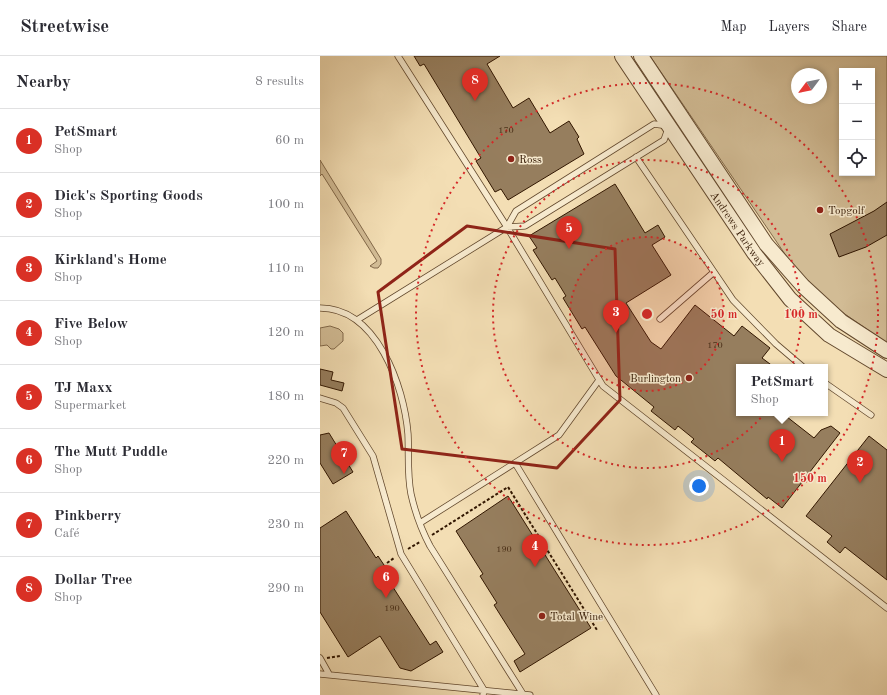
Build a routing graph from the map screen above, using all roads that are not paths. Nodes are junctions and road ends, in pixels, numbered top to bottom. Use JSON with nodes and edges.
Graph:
{"nodes":[{"id":1,"x":398,"y":56,"type":"edge"},
{"id":2,"x":622,"y":56,"type":"edge"},
{"id":3,"x":641,"y":56,"type":"edge"},
{"id":4,"x":683,"y":118,"type":"junction"},
{"id":5,"x":669,"y":126,"type":"junction"},
{"id":6,"x":636,"y":157,"type":"junction"},
{"id":7,"x":507,"y":226,"type":"junction"},
{"id":8,"x":714,"y":272,"type":"junction"},
{"id":9,"x":320,"y":308,"type":"edge"},
{"id":10,"x":660,"y":319,"type":"dead end"},
{"id":11,"x":357,"y":320,"type":"junction"},
{"id":12,"x":887,"y":351,"type":"edge"},
{"id":13,"x":799,"y":364,"type":"edge"},
{"id":14,"x":887,"y":370,"type":"edge"},
{"id":15,"x":599,"y":380,"type":"junction"},
{"id":16,"x":828,"y":386,"type":"edge"},
{"id":17,"x":320,"y":398,"type":"edge"},
{"id":18,"x":871,"y":415,"type":"dead end"},
{"id":19,"x":515,"y":463,"type":"junction"},
{"id":20,"x":420,"y":523,"type":"junction"},
{"id":21,"x":887,"y":608,"type":"edge"},
{"id":22,"x":320,"y":658,"type":"edge"},
{"id":23,"x":320,"y":674,"type":"edge"},
{"id":24,"x":329,"y":674,"type":"junction"},
{"id":25,"x":483,"y":693,"type":"edge"},
{"id":26,"x":523,"y":694,"type":"edge"},
{"id":27,"x":530,"y":695,"type":"edge"},
{"id":28,"x":656,"y":695,"type":"edge"}],
"edges":[{"from":1,"to":7,"type":"lane"},
{"from":2,"to":5,"type":"street","name":"Andrews Parkway"},
{"from":3,"to":4,"type":"street","name":"Andrews Parkway"},
{"from":4,"to":5,"type":"street"},
{"from":4,"to":12,"type":"street","name":"Andrews Parkway"},
{"from":5,"to":6,"type":"lane"},
{"from":5,"to":7,"type":"lane"},
{"from":5,"to":14,"type":"street","name":"Andrews Parkway"},
{"from":6,"to":7,"type":"lane"},
{"from":6,"to":8,"type":"lane"},
{"from":7,"to":11,"type":"lane"},
{"from":7,"to":15,"type":"lane"},
{"from":8,"to":10,"type":"lane"},
{"from":8,"to":13,"type":"lane"},
{"from":9,"to":11,"type":"lane"},
{"from":11,"to":20,"type":"lane"},
{"from":15,"to":19,"type":"lane"},
{"from":15,"to":21,"type":"lane"},
{"from":16,"to":18,"type":"lane"},
{"from":17,"to":25,"type":"lane"},
{"from":19,"to":20,"type":"lane"},
{"from":19,"to":28,"type":"lane"},
{"from":20,"to":26,"type":"lane"},
{"from":22,"to":24,"type":"lane"},
{"from":23,"to":24,"type":"lane"},
{"from":24,"to":25,"type":"lane"},
{"from":25,"to":26,"type":"lane"},
{"from":26,"to":27,"type":"lane"}]}
